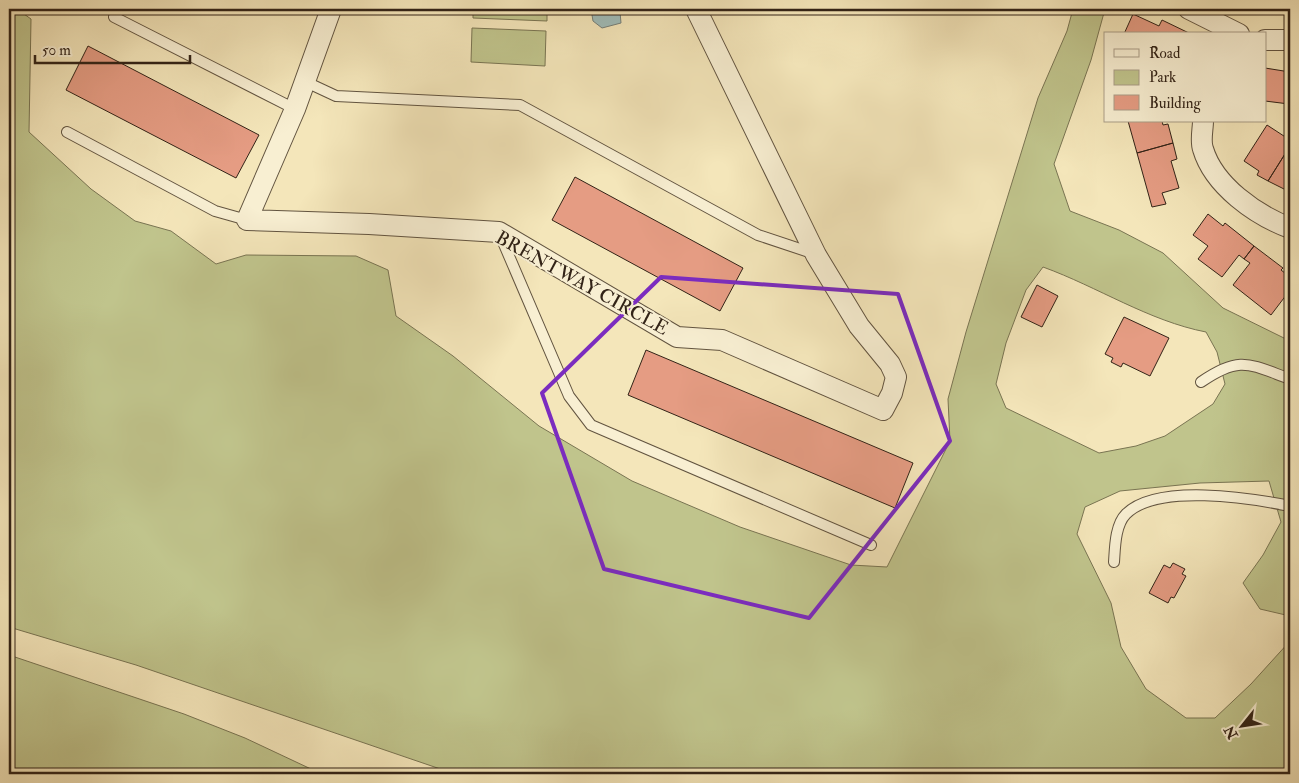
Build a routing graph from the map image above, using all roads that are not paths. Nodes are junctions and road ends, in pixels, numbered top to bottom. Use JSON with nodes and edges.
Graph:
{"nodes":[{"id":1,"x":331,"y":9,"type":"edge"},
{"id":2,"x":696,"y":9,"type":"edge"},
{"id":3,"x":1189,"y":9,"type":"edge"},
{"id":4,"x":114,"y":17,"type":"dead end"},
{"id":5,"x":1234,"y":32,"type":"edge"},
{"id":6,"x":1266,"y":40,"type":"edge"},
{"id":7,"x":1290,"y":40,"type":"edge"},
{"id":8,"x":306,"y":82,"type":"junction"},
{"id":9,"x":295,"y":110,"type":"junction"},
{"id":10,"x":1203,"y":122,"type":"edge"},
{"id":11,"x":67,"y":132,"type":"dead end"},
{"id":12,"x":247,"y":220,"type":"junction"},
{"id":13,"x":1290,"y":228,"type":"edge"},
{"id":14,"x":499,"y":232,"type":"junction"},
{"id":15,"x":816,"y":255,"type":"junction"},
{"id":16,"x":1290,"y":379,"type":"edge"},
{"id":17,"x":1201,"y":382,"type":"dead end"},
{"id":18,"x":1290,"y":506,"type":"edge"},
{"id":19,"x":871,"y":545,"type":"dead end"},
{"id":20,"x":1114,"y":562,"type":"dead end"}],
"edges":[{"from":1,"to":8,"type":"street"},
{"from":2,"to":15,"type":"street","name":"BRENTWAY CIRCLE"},
{"from":3,"to":5,"type":"street"},
{"from":4,"to":9,"type":"lane"},
{"from":6,"to":7,"type":"street"},
{"from":8,"to":9,"type":"street"},
{"from":8,"to":15,"type":"lane"},
{"from":9,"to":12,"type":"street"},
{"from":10,"to":13,"type":"street"},
{"from":11,"to":12,"type":"lane"},
{"from":12,"to":14,"type":"street","name":"BRENTWAY CIRCLE"},
{"from":14,"to":15,"type":"street","name":"BRENTWAY CIRCLE"},
{"from":14,"to":19,"type":"lane"},
{"from":16,"to":17,"type":"lane"},
{"from":18,"to":20,"type":"lane"}]}
